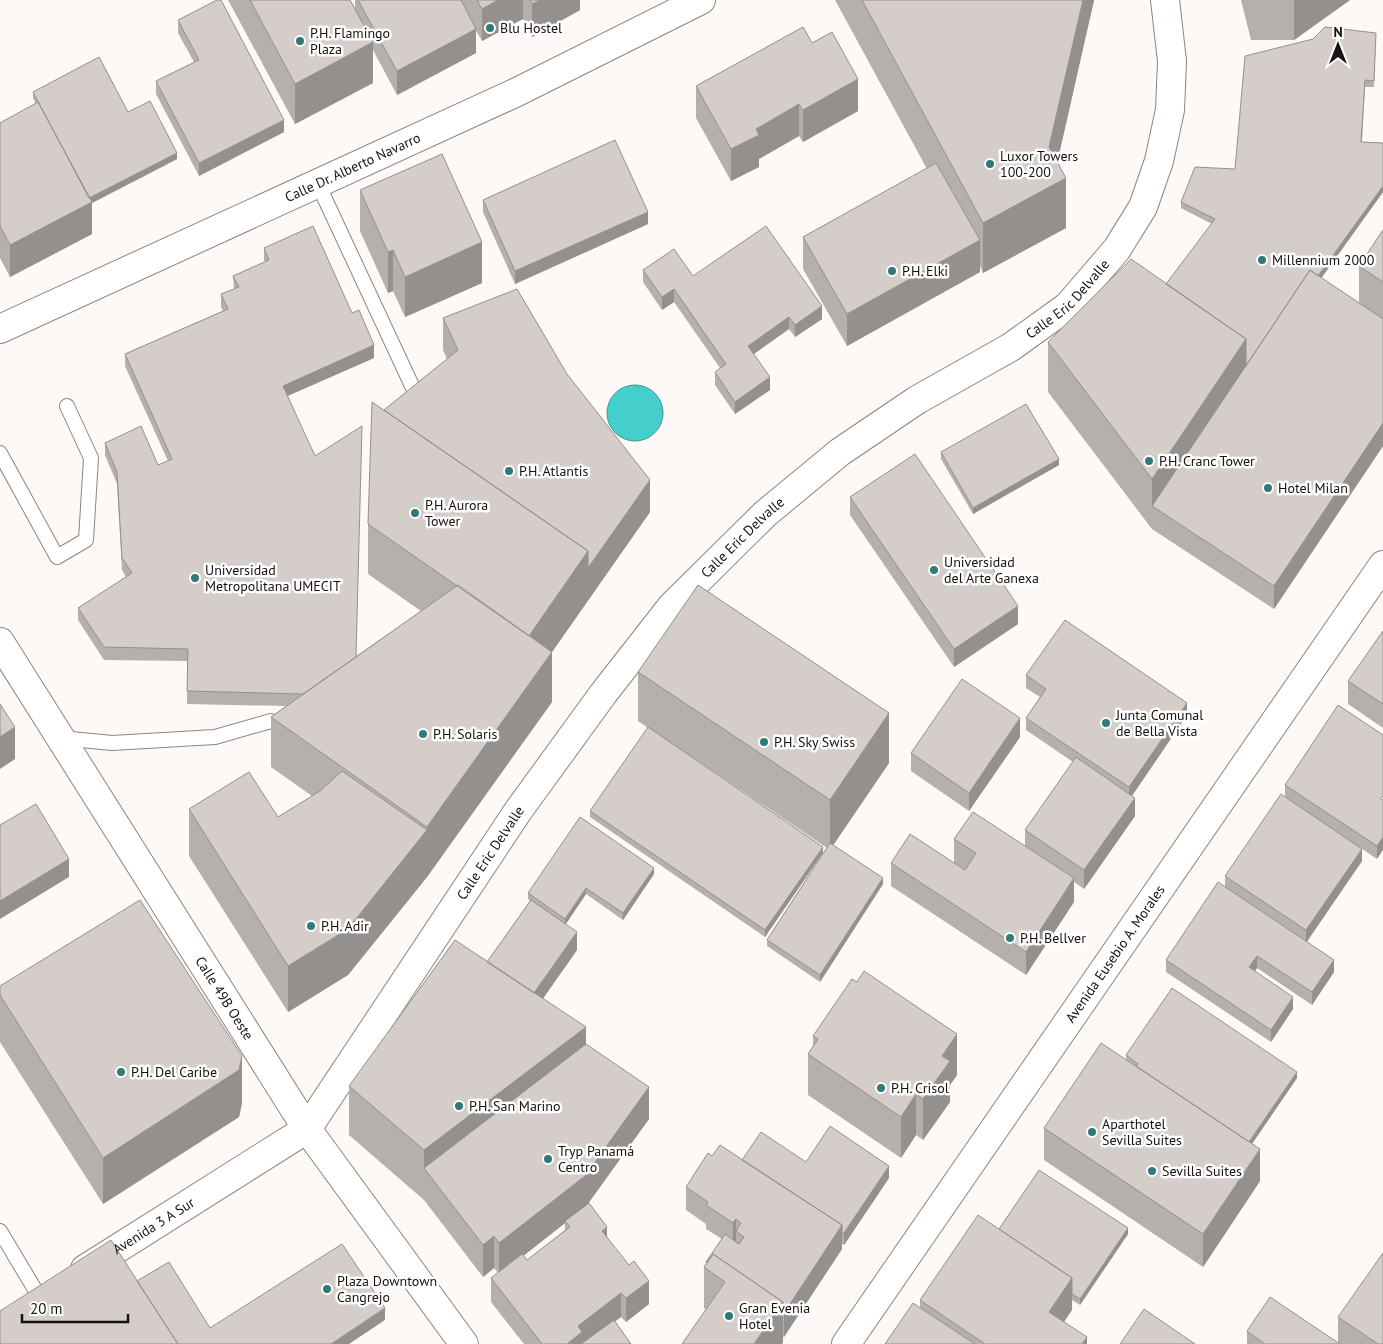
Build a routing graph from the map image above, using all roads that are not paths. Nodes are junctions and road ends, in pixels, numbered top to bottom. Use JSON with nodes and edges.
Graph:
{"nodes":[{"id":1,"x":701,"y":0,"type":"edge"},
{"id":2,"x":1165,"y":0,"type":"edge"},
{"id":3,"x":318,"y":184,"type":"junction"},
{"id":4,"x":0,"y":329,"type":"edge"},
{"id":5,"x":67,"y":406,"type":"dead end"},
{"id":6,"x":423,"y":410,"type":"edge"},
{"id":7,"x":0,"y":453,"type":"edge"},
{"id":8,"x":1383,"y":564,"type":"edge"},
{"id":9,"x":0,"y":642,"type":"edge"},
{"id":10,"x":271,"y":721,"type":"dead end"},
{"id":11,"x":60,"y":738,"type":"junction"},
{"id":12,"x":306,"y":1129,"type":"junction"},
{"id":13,"x":0,"y":1231,"type":"edge"},
{"id":14,"x":40,"y":1298,"type":"junction"},
{"id":15,"x":16,"y":1313,"type":"edge"},
{"id":16,"x":464,"y":1344,"type":"edge"},
{"id":17,"x":846,"y":1344,"type":"edge"}],
"edges":[{"from":1,"to":3,"type":"street","name":"Calle Dr. Alberto Navarro"},
{"from":2,"to":12,"type":"street","name":"Calle Eric Delvalle"},
{"from":3,"to":4,"type":"street","name":"Calle Dr. Alberto Navarro"},
{"from":3,"to":6,"type":"lane"},
{"from":5,"to":7,"type":"lane"},
{"from":8,"to":17,"type":"street","name":"Avenida Eusebio A. Morales"},
{"from":9,"to":11,"type":"street","name":"Calle 49B Oeste"},
{"from":10,"to":11,"type":"lane"},
{"from":11,"to":12,"type":"street","name":"Calle 49B Oeste"},
{"from":12,"to":14,"type":"street","name":"Avenida 3 A Sur"},
{"from":12,"to":16,"type":"street","name":"Calle 49B Oeste"},
{"from":13,"to":14,"type":"lane"},
{"from":14,"to":15,"type":"street","name":"Avenida 3 A Sur"}]}
